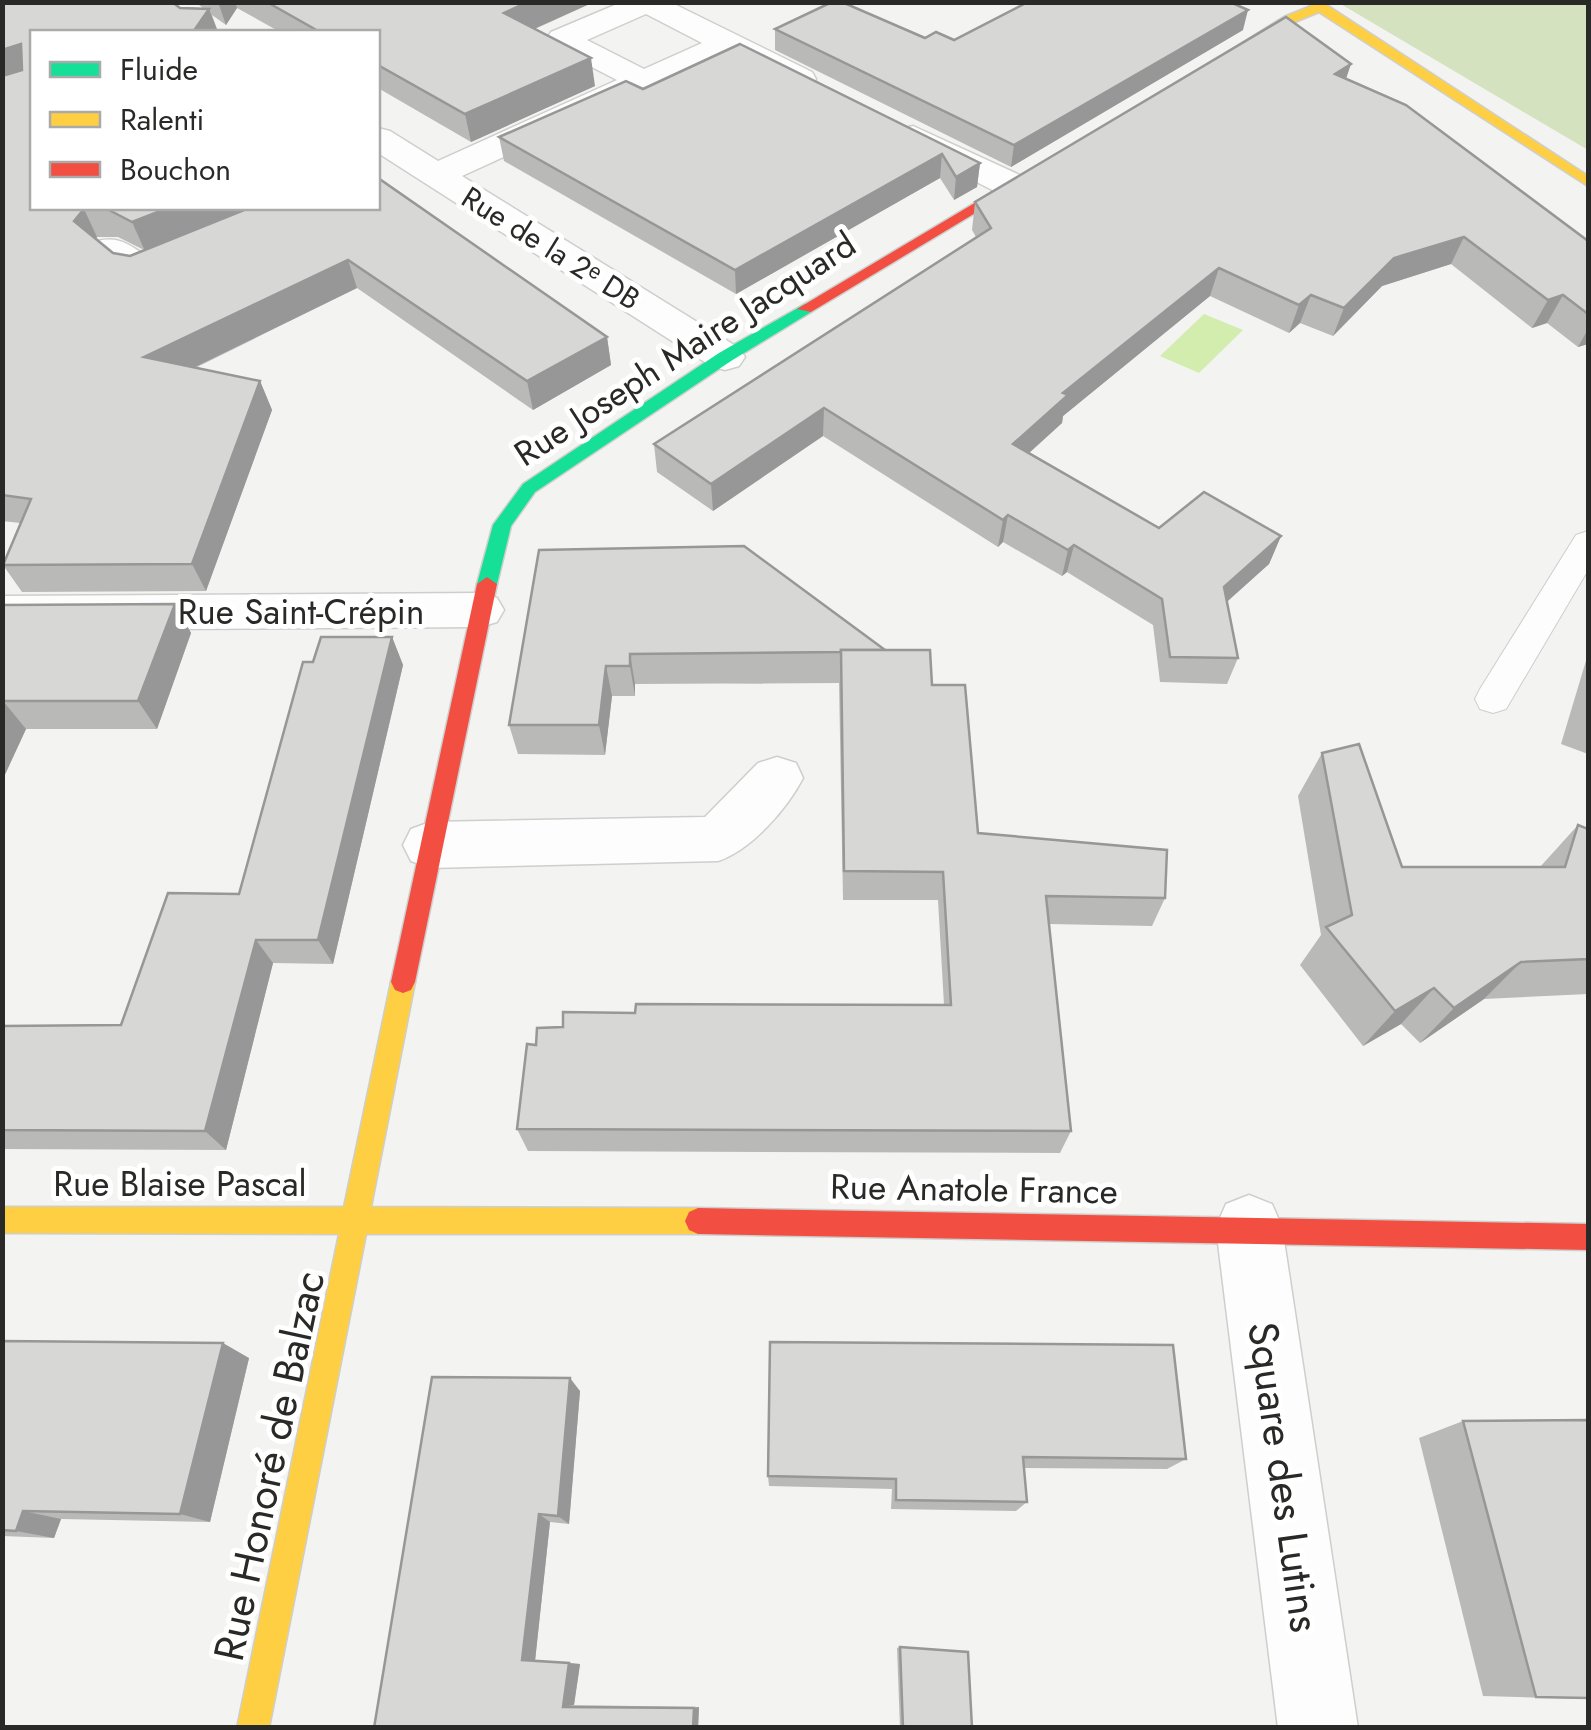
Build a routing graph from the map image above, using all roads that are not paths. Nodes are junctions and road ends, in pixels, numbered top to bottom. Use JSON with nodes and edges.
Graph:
{"nodes":[{"id":1,"x":1316,"y":4,"type":"edge"},
{"id":2,"x":727,"y":43,"type":"junction"},
{"id":3,"x":1208,"y":68,"type":"edge"},
{"id":4,"x":643,"y":82,"type":"junction"},
{"id":5,"x":832,"y":96,"type":"edge"},
{"id":6,"x":884,"y":122,"type":"edge"},
{"id":7,"x":386,"y":153,"type":"edge"},
{"id":8,"x":1060,"y":156,"type":"edge"},
{"id":9,"x":435,"y":175,"type":"junction"},
{"id":10,"x":1588,"y":182,"type":"edge"},
{"id":11,"x":1011,"y":185,"type":"junction"},
{"id":12,"x":279,"y":210,"type":"edge"},
{"id":13,"x":111,"y":248,"type":"edge"},
{"id":14,"x":725,"y":357,"type":"junction"},
{"id":15,"x":1588,"y":543,"type":"edge"},
{"id":16,"x":480,"y":610,"type":"junction"},
{"id":17,"x":2,"y":613,"type":"edge"},
{"id":18,"x":1493,"y":699,"type":"dead end"},
{"id":19,"x":777,"y":778,"type":"dead end"},
{"id":20,"x":430,"y":845,"type":"junction"},
{"id":21,"x":358,"y":1219,"type":"junction"},
{"id":22,"x":2,"y":1220,"type":"edge"},
{"id":23,"x":1248,"y":1227,"type":"junction"},
{"id":24,"x":1588,"y":1237,"type":"edge"},
{"id":25,"x":253,"y":1728,"type":"edge"},
{"id":26,"x":1318,"y":1728,"type":"edge"}],
"edges":[{"from":1,"to":3,"type":"street"},
{"from":1,"to":10,"type":"street"},
{"from":2,"to":4,"type":"street"},
{"from":2,"to":4,"type":"street"},
{"from":2,"to":5,"type":"street"},
{"from":4,"to":9,"type":"street"},
{"from":6,"to":11,"type":"street"},
{"from":7,"to":9,"type":"street","name":"Rue de la 2ᵉ DB"},
{"from":8,"to":11,"type":"street","name":"Rue Joseph Maire Jacquard"},
{"from":9,"to":14,"type":"street","name":"Rue de la 2ᵉ DB"},
{"from":11,"to":14,"type":"street","name":"Rue Joseph Maire Jacquard"},
{"from":12,"to":13,"type":"street"},
{"from":14,"to":16,"type":"street","name":"Rue Joseph Maire Jacquard"},
{"from":15,"to":18,"type":"lane"},
{"from":16,"to":17,"type":"street","name":"Rue Saint-Crépin"},
{"from":16,"to":20,"type":"street","name":"Rue Joseph Maire Jacquard"},
{"from":19,"to":20,"type":"street"},
{"from":20,"to":21,"type":"street","name":"Rue Joseph Maire Jacquard"},
{"from":21,"to":22,"type":"street","name":"Rue Blaise Pascal"},
{"from":21,"to":23,"type":"street","name":"Rue Anatole France"},
{"from":21,"to":25,"type":"street","name":"Rue Honoré de Balzac"},
{"from":23,"to":24,"type":"street","name":"Rue Anatole France"},
{"from":23,"to":26,"type":"street","name":"Square des Lutins"}]}
